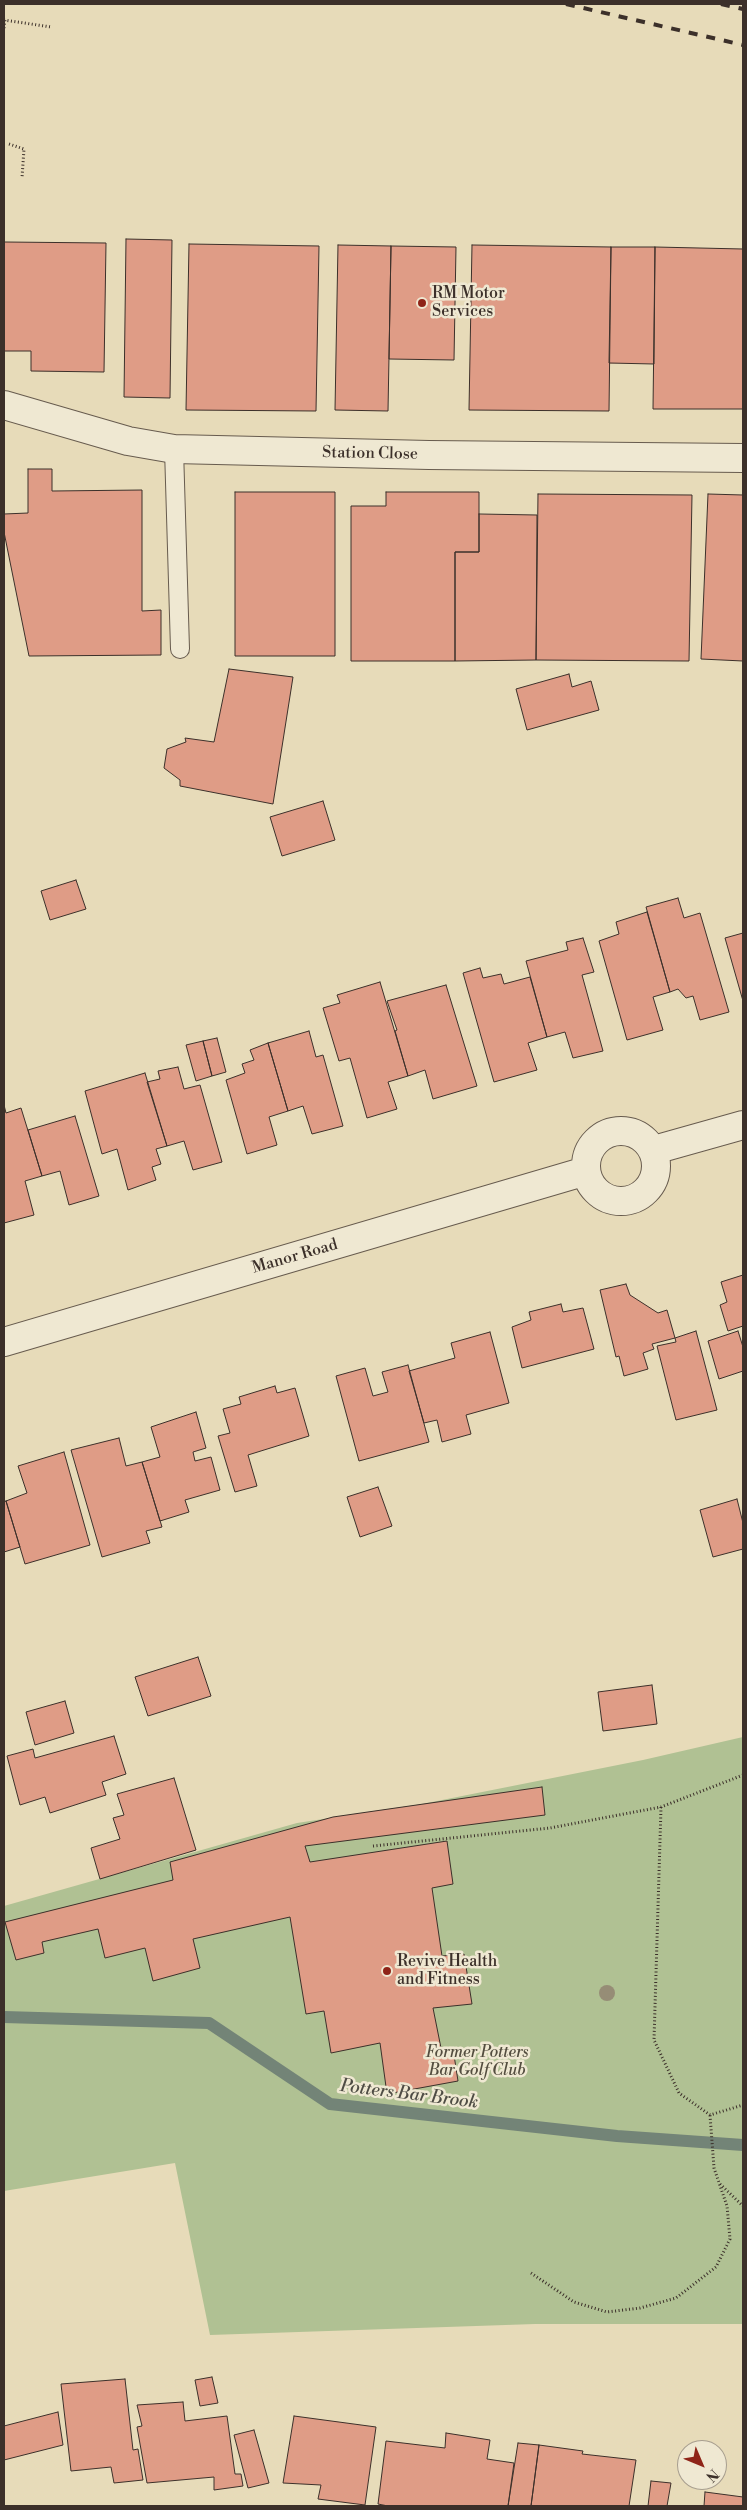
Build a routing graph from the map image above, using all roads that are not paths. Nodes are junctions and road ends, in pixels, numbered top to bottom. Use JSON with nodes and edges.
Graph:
{"nodes":[{"id":1,"x":4,"y":404,"type":"edge"},
{"id":2,"x":174,"y":449,"type":"junction"},
{"id":3,"x":743,"y":458,"type":"edge"},
{"id":4,"x":180,"y":649,"type":"dead end"},
{"id":5,"x":743,"y":1124,"type":"edge"},
{"id":6,"x":654,"y":1150,"type":"junction"},
{"id":7,"x":586,"y":1170,"type":"junction"},
{"id":8,"x":4,"y":1342,"type":"edge"}],
"edges":[{"from":1,"to":2,"type":"street","name":"Station Close"},
{"from":2,"to":3,"type":"street","name":"Station Close"},
{"from":2,"to":4,"type":"lane"},
{"from":5,"to":6,"type":"street"},
{"from":6,"to":7,"type":"street"},
{"from":6,"to":7,"type":"street"},
{"from":7,"to":8,"type":"street","name":"Manor Road"}]}
